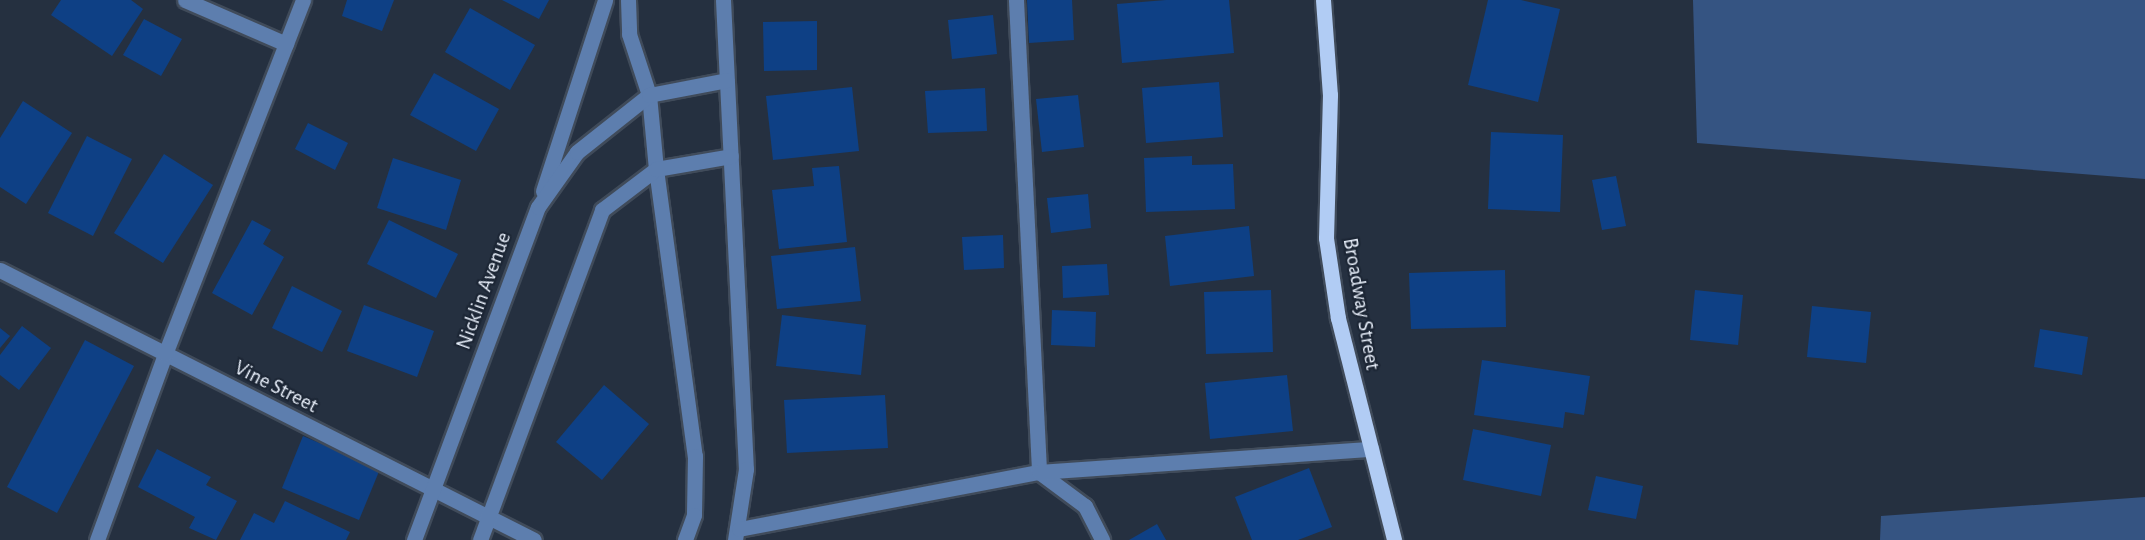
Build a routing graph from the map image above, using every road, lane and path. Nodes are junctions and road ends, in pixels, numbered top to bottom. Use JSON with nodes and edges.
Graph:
{"nodes":[{"id":1,"x":185,"y":0,"type":"edge"},
{"id":2,"x":303,"y":0,"type":"edge"},
{"id":3,"x":605,"y":0,"type":"edge"},
{"id":4,"x":628,"y":0,"type":"edge"},
{"id":5,"x":723,"y":0,"type":"edge"},
{"id":6,"x":1016,"y":0,"type":"edge"},
{"id":7,"x":1323,"y":0,"type":"edge"},
{"id":8,"x":286,"y":44,"type":"junction"},
{"id":9,"x":727,"y":80,"type":"junction"},
{"id":10,"x":649,"y":95,"type":"junction"},
{"id":11,"x":731,"y":156,"type":"junction"},
{"id":12,"x":656,"y":169,"type":"junction"},
{"id":13,"x":537,"y":207,"type":"junction"},
{"id":14,"x":0,"y":270,"type":"edge"},
{"id":15,"x":165,"y":354,"type":"junction"},
{"id":16,"x":1371,"y":449,"type":"junction"},
{"id":17,"x":1040,"y":472,"type":"junction"},
{"id":18,"x":433,"y":490,"type":"junction"},
{"id":19,"x":488,"y":519,"type":"junction"},
{"id":20,"x":737,"y":535,"type":"edge"},
{"id":21,"x":97,"y":540,"type":"edge"},
{"id":22,"x":414,"y":540,"type":"edge"},
{"id":23,"x":480,"y":540,"type":"edge"},
{"id":24,"x":534,"y":540,"type":"edge"},
{"id":25,"x":685,"y":540,"type":"edge"},
{"id":26,"x":1102,"y":540,"type":"edge"},
{"id":27,"x":1394,"y":540,"type":"edge"}],
"edges":[{"from":1,"to":8,"type":"street"},
{"from":2,"to":8,"type":"street"},
{"from":3,"to":13,"type":"street"},
{"from":4,"to":10,"type":"street"},
{"from":5,"to":9,"type":"street"},
{"from":6,"to":17,"type":"street"},
{"from":7,"to":16,"type":"main road","name":"Broadway Street"},
{"from":8,"to":15,"type":"street"},
{"from":9,"to":10,"type":"street","name":"Nicklin Avenue"},
{"from":9,"to":11,"type":"street"},
{"from":10,"to":12,"type":"street"},
{"from":10,"to":13,"type":"street","name":"Nicklin Avenue"},
{"from":11,"to":12,"type":"street"},
{"from":11,"to":20,"type":"street"},
{"from":12,"to":19,"type":"street"},
{"from":12,"to":25,"type":"street"},
{"from":13,"to":18,"type":"street","name":"Nicklin Avenue"},
{"from":14,"to":15,"type":"street","name":"Vine Street"},
{"from":15,"to":18,"type":"street","name":"Vine Street"},
{"from":15,"to":21,"type":"street"},
{"from":16,"to":17,"type":"street"},
{"from":16,"to":27,"type":"main road","name":"Broadway Street"},
{"from":17,"to":20,"type":"street"},
{"from":17,"to":26,"type":"street"},
{"from":18,"to":19,"type":"street","name":"Vine Street"},
{"from":18,"to":22,"type":"street","name":"Nicklin Avenue"},
{"from":19,"to":23,"type":"street"},
{"from":19,"to":24,"type":"street","name":"Vine Street"}]}
